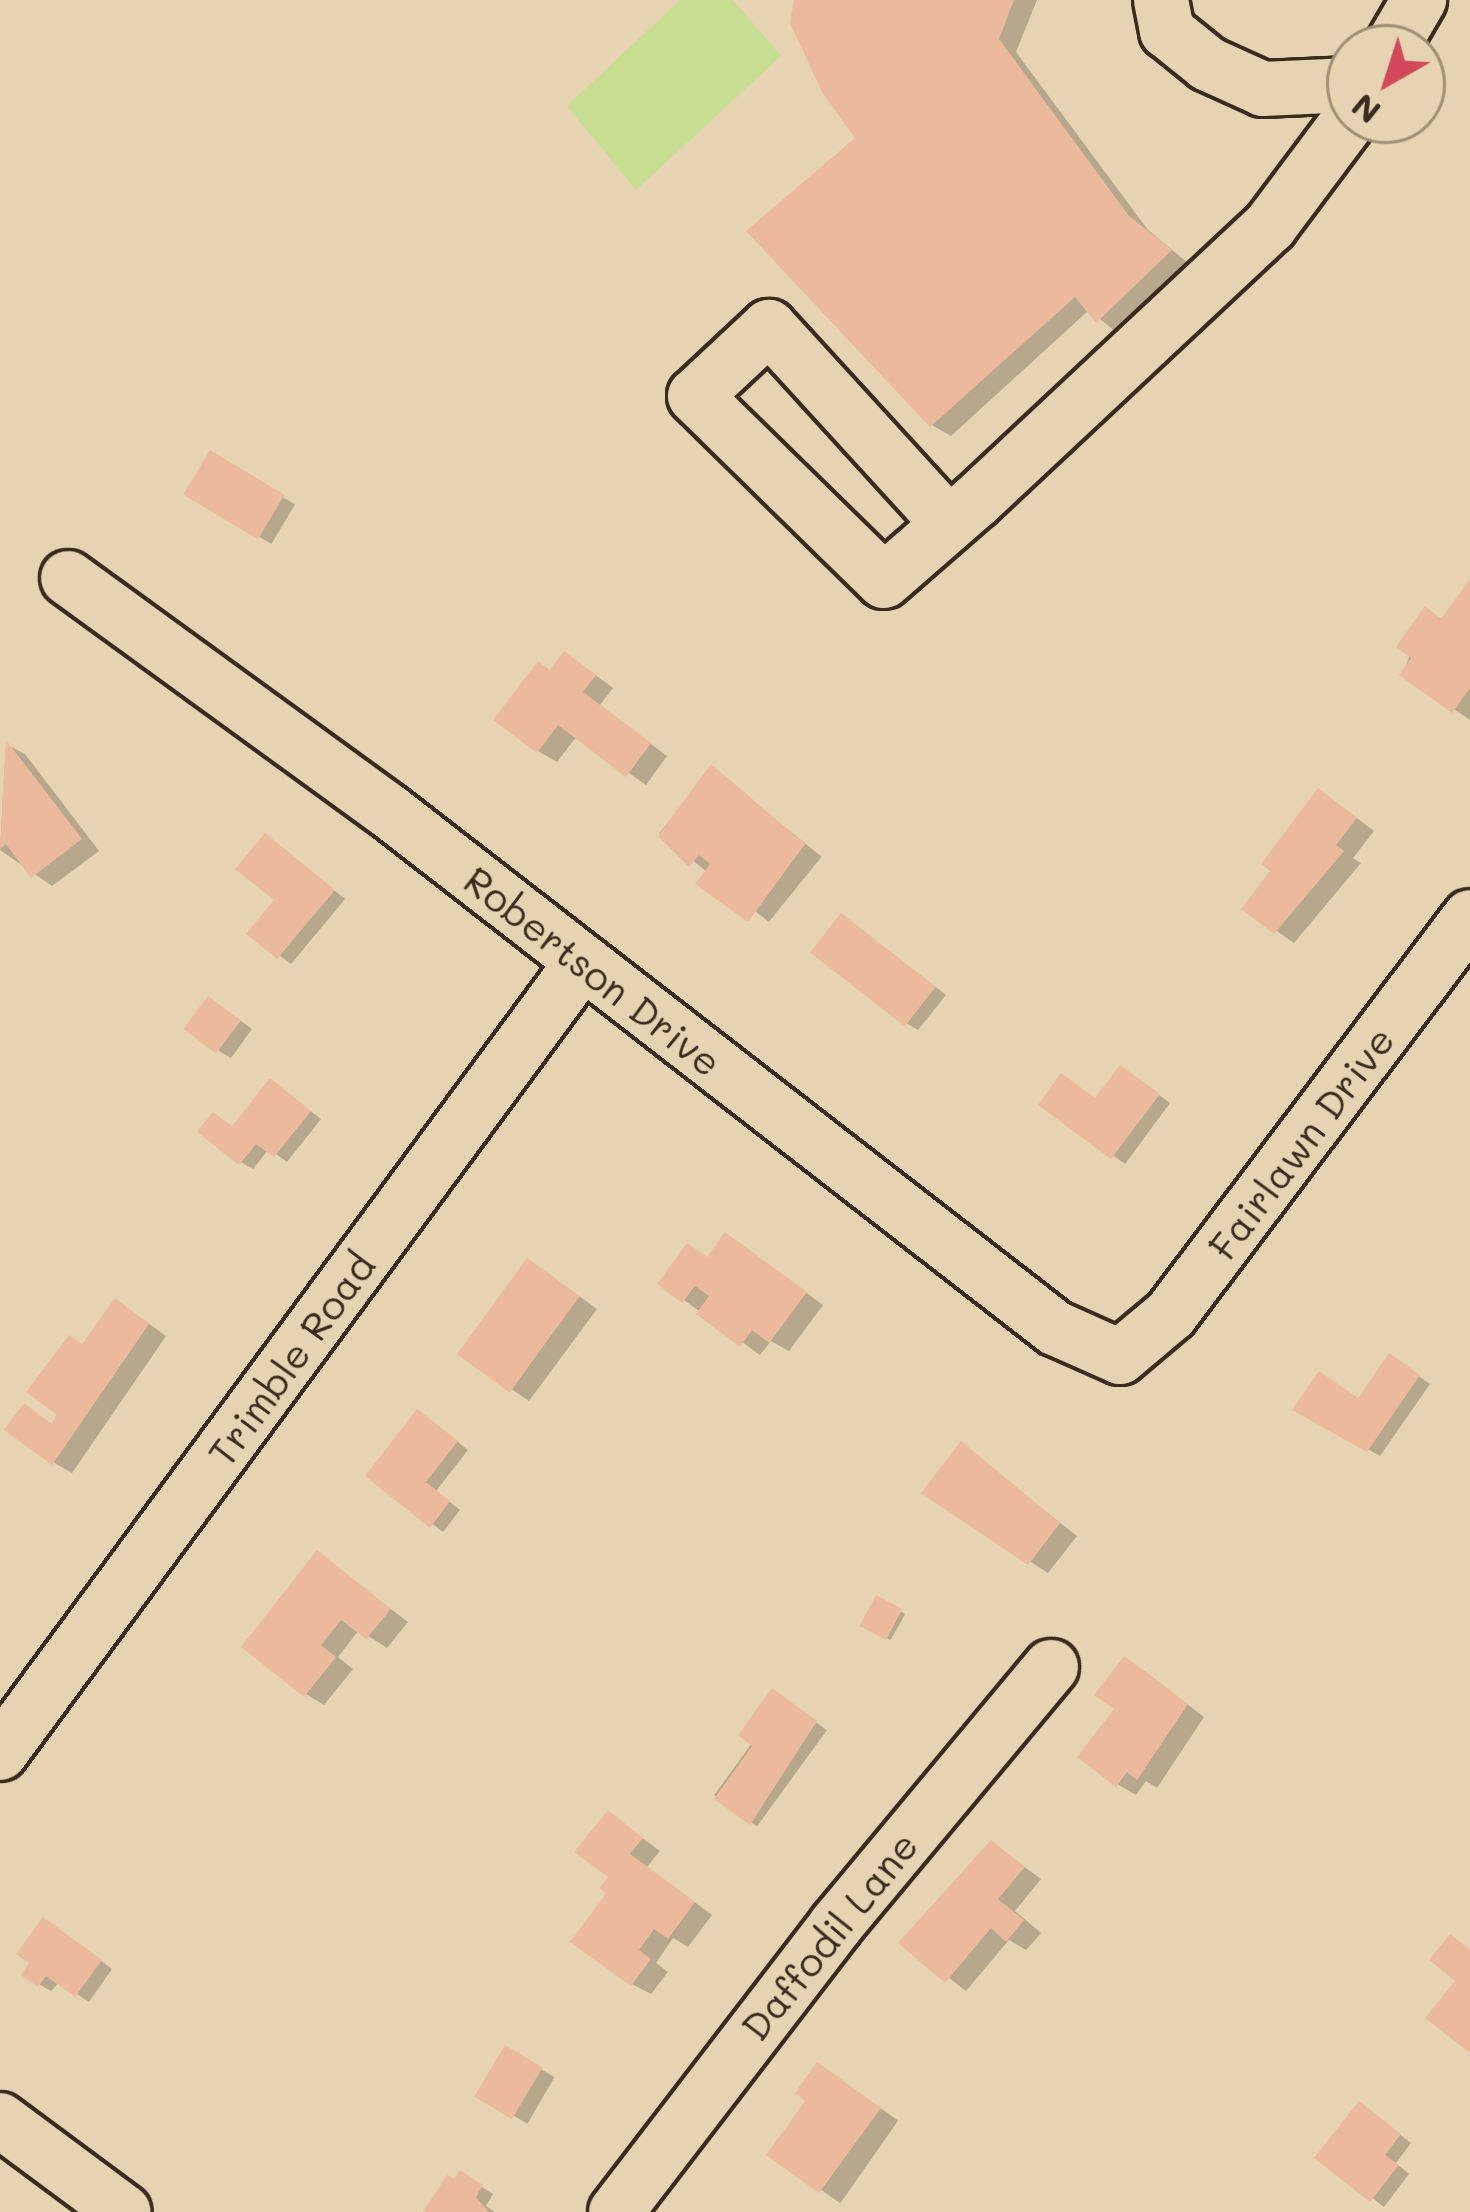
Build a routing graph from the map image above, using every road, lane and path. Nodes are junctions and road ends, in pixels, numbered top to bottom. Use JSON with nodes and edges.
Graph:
{"nodes":[{"id":1,"x":1161,"y":0,"type":"edge"},
{"id":2,"x":1326,"y":86,"type":"edge"},
{"id":3,"x":1331,"y":144,"type":"edge"},
{"id":4,"x":949,"y":524,"type":"junction"},
{"id":5,"x":68,"y":578,"type":"dead end"},
{"id":6,"x":1470,"y":917,"type":"edge"},
{"id":7,"x":581,"y":964,"type":"junction"},
{"id":8,"x":1120,"y":1357,"type":"joint"},
{"id":9,"x":1052,"y":1666,"type":"dead end"},
{"id":10,"x":0,"y":1753,"type":"edge"},
{"id":11,"x":0,"y":2120,"type":"edge"},
{"id":12,"x":124,"y":2212,"type":"edge"},
{"id":13,"x":616,"y":2212,"type":"edge"}],
"edges":[{"from":1,"to":2,"type":"street"},
{"from":3,"to":4,"type":"street"},
{"from":4,"to":4,"type":"street"},
{"from":5,"to":7,"type":"street","name":"Robertson Drive"},
{"from":6,"to":8,"type":"street","name":"Fairlawn Drive"},
{"from":7,"to":8,"type":"street","name":"Robertson Drive"},
{"from":7,"to":10,"type":"street","name":"Trimble Road"},
{"from":9,"to":13,"type":"street","name":"Daffodil Lane"},
{"from":11,"to":12,"type":"street"}]}
